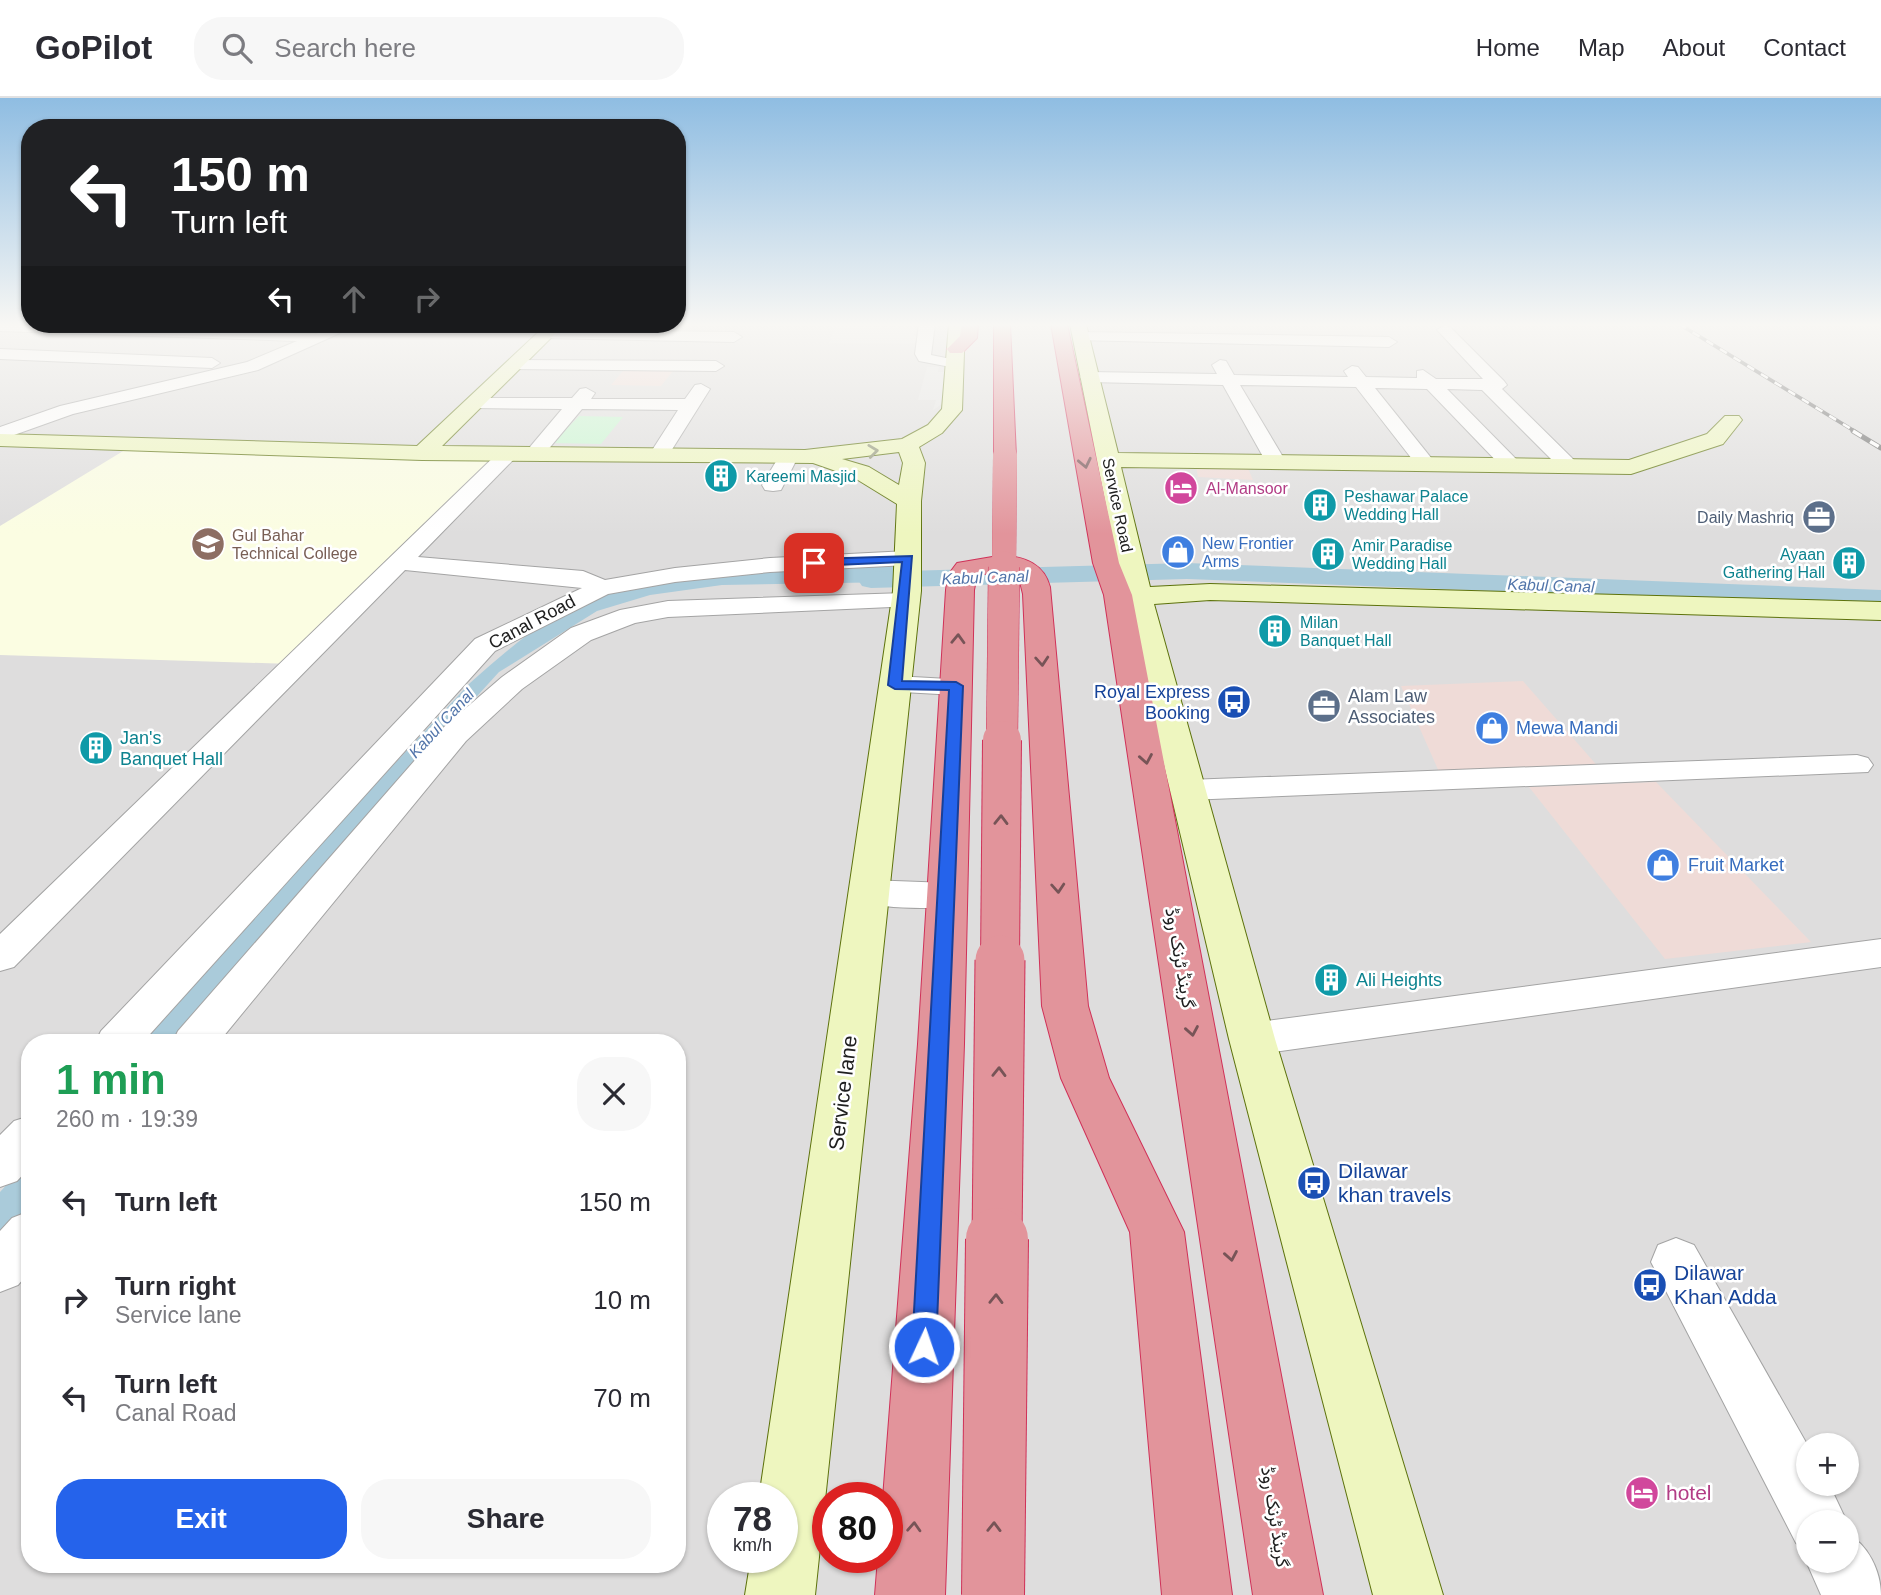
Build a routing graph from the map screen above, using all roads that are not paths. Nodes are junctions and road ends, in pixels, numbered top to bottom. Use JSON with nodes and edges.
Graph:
{"nodes":[{"id":1,"x":135,"y":394,"type":"edge"},
{"id":2,"x":483,"y":394,"type":"edge"},
{"id":3,"x":585,"y":394,"type":"edge"},
{"id":4,"x":698,"y":394,"type":"edge"},
{"id":5,"x":953,"y":394,"type":"edge"},
{"id":6,"x":1004,"y":394,"type":"edge"},
{"id":7,"x":1077,"y":394,"type":"edge"},
{"id":8,"x":1093,"y":394,"type":"edge"},
{"id":9,"x":1237,"y":394,"type":"edge"},
{"id":10,"x":1371,"y":394,"type":"edge"},
{"id":11,"x":1442,"y":394,"type":"edge"},
{"id":12,"x":1496,"y":394,"type":"edge"},
{"id":13,"x":474,"y":403,"type":"junction"},
{"id":14,"x":577,"y":403,"type":"junction"},
{"id":15,"x":691,"y":405,"type":"junction"},
{"id":16,"x":1732,"y":420,"type":"dead end"},
{"id":17,"x":0,"y":434,"type":"edge"},
{"id":18,"x":0,"y":440,"type":"edge"},
{"id":19,"x":907,"y":445,"type":"junction"},
{"id":20,"x":422,"y":453,"type":"junction"},
{"id":21,"x":521,"y":454,"type":"junction"},
{"id":22,"x":659,"y":455,"type":"junction"},
{"id":23,"x":797,"y":457,"type":"junction"},
{"id":24,"x":1108,"y":460,"type":"junction"},
{"id":25,"x":1276,"y":462,"type":"junction"},
{"id":26,"x":1426,"y":464,"type":"junction"},
{"id":27,"x":1511,"y":465,"type":"junction"},
{"id":28,"x":1569,"y":466,"type":"junction"},
{"id":29,"x":773,"y":485,"type":"dead end"},
{"id":30,"x":909,"y":501,"type":"junction"},
{"id":31,"x":397,"y":562,"type":"junction"},
{"id":32,"x":907,"y":579,"type":"junction"},
{"id":33,"x":1125,"y":580,"type":"junction"},
{"id":34,"x":601,"y":587,"type":"junction"},
{"id":35,"x":1881,"y":611,"type":"edge"},
{"id":36,"x":895,"y":685,"type":"junction"},
{"id":37,"x":956,"y":686,"type":"junction"},
{"id":38,"x":1857,"y":765,"type":"dead end"},
{"id":39,"x":1188,"y":790,"type":"junction"},
{"id":40,"x":868,"y":892,"type":"junction"},
{"id":41,"x":948,"y":895,"type":"junction"},
{"id":42,"x":1881,"y":953,"type":"edge"},
{"id":43,"x":0,"y":957,"type":"edge"},
{"id":44,"x":124,"y":1034,"type":"edge"},
{"id":45,"x":201,"y":1034,"type":"edge"},
{"id":46,"x":1252,"y":1039,"type":"junction"},
{"id":47,"x":21,"y":1145,"type":"edge"},
{"id":48,"x":0,"y":1167,"type":"edge"},
{"id":49,"x":21,"y":1244,"type":"edge"},
{"id":50,"x":1676,"y":1262,"type":"dead end"},
{"id":51,"x":0,"y":1268,"type":"edge"},
{"id":52,"x":1810,"y":1510,"type":"edge"},
{"id":53,"x":1844,"y":1573,"type":"edge"},
{"id":54,"x":780,"y":1595,"type":"edge"},
{"id":55,"x":910,"y":1595,"type":"edge"},
{"id":56,"x":993,"y":1595,"type":"edge"},
{"id":57,"x":1197,"y":1595,"type":"edge"},
{"id":58,"x":1288,"y":1595,"type":"edge"},
{"id":59,"x":1408,"y":1595,"type":"edge"},
{"id":60,"x":1856,"y":1595,"type":"edge"}],
"edges":[{"from":1,"to":17,"type":"street"},
{"from":2,"to":13,"type":"street"},
{"from":3,"to":14,"type":"street"},
{"from":4,"to":15,"type":"street"},
{"from":5,"to":19,"type":"street"},
{"from":56,"to":6,"type":"highway","one_way":true,"bridge":true},
{"from":7,"to":33,"type":"highway","name":"گرینڈ ٹرنک روڈ","one_way":true},
{"from":8,"to":24,"type":"street","name":"Service Road"},
{"from":9,"to":25,"type":"street"},
{"from":10,"to":26,"type":"street"},
{"from":11,"to":27,"type":"street"},
{"from":12,"to":28,"type":"street"},
{"from":13,"to":14,"type":"street"},
{"from":13,"to":20,"type":"street"},
{"from":14,"to":15,"type":"street"},
{"from":14,"to":21,"type":"street"},
{"from":15,"to":22,"type":"street"},
{"from":16,"to":28,"type":"street"},
{"from":18,"to":20,"type":"street"},
{"from":23,"to":19,"type":"street","one_way":true},
{"from":19,"to":30,"type":"street","name":"Service lane"},
{"from":20,"to":21,"type":"street"},
{"from":21,"to":22,"type":"street"},
{"from":21,"to":31,"type":"street"},
{"from":22,"to":23,"type":"street"},
{"from":23,"to":29,"type":"street"},
{"from":23,"to":30,"type":"street"},
{"from":24,"to":25,"type":"street"},
{"from":24,"to":33,"type":"street","name":"Service Road"},
{"from":25,"to":26,"type":"street"},
{"from":26,"to":27,"type":"street"},
{"from":27,"to":28,"type":"street"},
{"from":30,"to":32,"type":"street","name":"Service lane"},
{"from":31,"to":34,"type":"street"},
{"from":31,"to":43,"type":"street"},
{"from":32,"to":34,"type":"street","name":"Canal Road"},
{"from":32,"to":36,"type":"street","name":"Service lane"},
{"from":32,"to":45,"type":"street"},
{"from":33,"to":35,"type":"street"},
{"from":33,"to":39,"type":"street","name":"Service Road"},
{"from":33,"to":58,"type":"highway","name":"گرینڈ ٹرنک روڈ","one_way":true},
{"from":34,"to":44,"type":"street","name":"Canal Road"},
{"from":36,"to":37,"type":"street"},
{"from":36,"to":40,"type":"street","name":"Service lane"},
{"from":37,"to":41,"type":"highway"},
{"from":37,"to":57,"type":"highway","one_way":true},
{"from":38,"to":39,"type":"street"},
{"from":39,"to":46,"type":"street","name":"Service Road"},
{"from":40,"to":41,"type":"street"},
{"from":40,"to":54,"type":"street","name":"Service lane"},
{"from":55,"to":41,"type":"highway","one_way":true},
{"from":42,"to":46,"type":"street"},
{"from":46,"to":59,"type":"street","name":"Service Road"},
{"from":47,"to":48,"type":"street"},
{"from":49,"to":51,"type":"street"},
{"from":50,"to":52,"type":"street"},
{"from":53,"to":60,"type":"street"}]}
